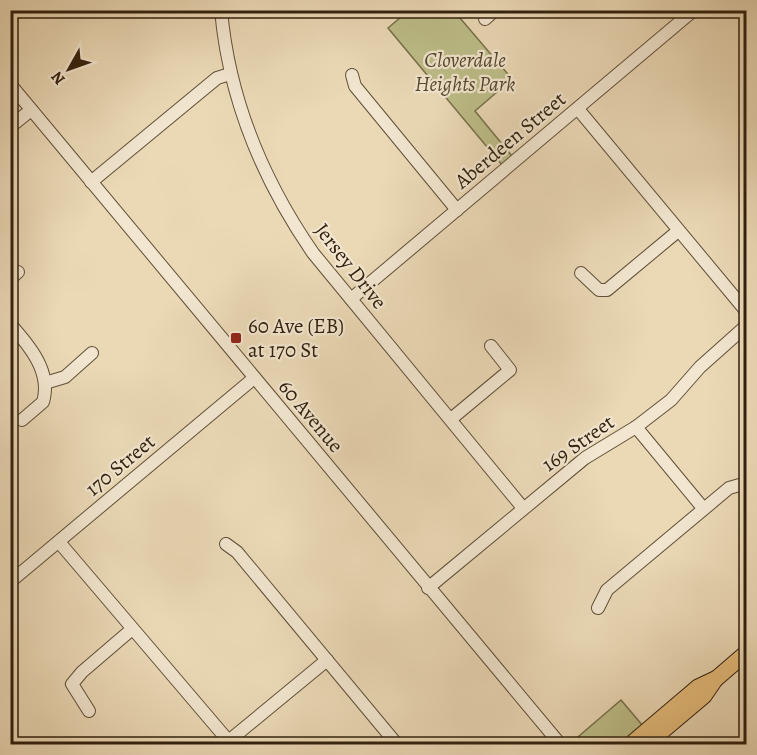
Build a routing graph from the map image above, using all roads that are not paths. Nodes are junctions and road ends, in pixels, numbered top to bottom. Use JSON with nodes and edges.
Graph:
{"nodes":[{"id":1,"x":221,"y":10,"type":"edge"},
{"id":2,"x":495,"y":10,"type":"edge"},
{"id":3,"x":694,"y":10,"type":"edge"},
{"id":4,"x":485,"y":19,"type":"dead end"},
{"id":5,"x":230,"y":74,"type":"junction"},
{"id":6,"x":352,"y":75,"type":"dead end"},
{"id":7,"x":10,"y":84,"type":"edge"},
{"id":8,"x":31,"y":110,"type":"junction"},
{"id":9,"x":578,"y":110,"type":"junction"},
{"id":10,"x":10,"y":127,"type":"edge"},
{"id":11,"x":91,"y":182,"type":"junction"},
{"id":12,"x":457,"y":210,"type":"junction"},
{"id":13,"x":678,"y":231,"type":"junction"},
{"id":14,"x":581,"y":273,"type":"dead end"},
{"id":15,"x":351,"y":299,"type":"junction"},
{"id":16,"x":747,"y":311,"type":"edge"},
{"id":17,"x":10,"y":324,"type":"edge"},
{"id":18,"x":747,"y":326,"type":"edge"},
{"id":19,"x":491,"y":346,"type":"dead end"},
{"id":20,"x":92,"y":353,"type":"dead end"},
{"id":21,"x":254,"y":378,"type":"junction"},
{"id":22,"x":45,"y":383,"type":"junction"},
{"id":23,"x":451,"y":419,"type":"junction"},
{"id":24,"x":22,"y":420,"type":"dead end"},
{"id":25,"x":636,"y":427,"type":"junction"},
{"id":26,"x":743,"y":484,"type":"dead end"},
{"id":27,"x":523,"y":508,"type":"junction"},
{"id":28,"x":703,"y":508,"type":"junction"},
{"id":29,"x":59,"y":542,"type":"junction"},
{"id":30,"x":226,"y":544,"type":"dead end"},
{"id":31,"x":10,"y":582,"type":"edge"},
{"id":32,"x":428,"y":588,"type":"junction"},
{"id":33,"x":598,"y":608,"type":"dead end"},
{"id":34,"x":131,"y":630,"type":"junction"},
{"id":35,"x":747,"y":653,"type":"edge"},
{"id":36,"x":327,"y":660,"type":"junction"},
{"id":37,"x":717,"y":678,"type":"junction"},
{"id":38,"x":89,"y":711,"type":"dead end"},
{"id":39,"x":395,"y":742,"type":"dead end"},
{"id":40,"x":228,"y":744,"type":"edge"},
{"id":41,"x":560,"y":744,"type":"edge"},
{"id":42,"x":631,"y":744,"type":"edge"},
{"id":43,"x":647,"y":744,"type":"edge"}],
"edges":[{"from":1,"to":5,"type":"street","name":"Jersey Drive"},
{"from":2,"to":4,"type":"street"},
{"from":3,"to":9,"type":"street","name":"Aberdeen Street"},
{"from":5,"to":11,"type":"street"},
{"from":5,"to":15,"type":"street","name":"Jersey Drive"},
{"from":6,"to":12,"type":"street"},
{"from":7,"to":8,"type":"street","name":"60 Avenue"},
{"from":8,"to":10,"type":"street"},
{"from":8,"to":11,"type":"street","name":"60 Avenue"},
{"from":9,"to":12,"type":"street","name":"Aberdeen Street"},
{"from":9,"to":13,"type":"street"},
{"from":11,"to":21,"type":"street","name":"60 Avenue"},
{"from":12,"to":15,"type":"street","name":"Aberdeen Street"},
{"from":13,"to":14,"type":"street"},
{"from":13,"to":16,"type":"street"},
{"from":15,"to":23,"type":"street","name":"Jersey Drive"},
{"from":17,"to":22,"type":"street"},
{"from":18,"to":25,"type":"street","name":"169 Street"},
{"from":19,"to":23,"type":"street"},
{"from":20,"to":22,"type":"street"},
{"from":21,"to":29,"type":"street","name":"170 Street"},
{"from":21,"to":32,"type":"street","name":"60 Avenue"},
{"from":22,"to":24,"type":"street"},
{"from":23,"to":27,"type":"street","name":"Jersey Drive"},
{"from":25,"to":27,"type":"street","name":"169 Street"},
{"from":25,"to":28,"type":"street"},
{"from":26,"to":28,"type":"street"},
{"from":27,"to":32,"type":"street","name":"169 Street"},
{"from":28,"to":33,"type":"street"},
{"from":29,"to":31,"type":"street","name":"170 Street"},
{"from":29,"to":34,"type":"street"},
{"from":30,"to":36,"type":"street"},
{"from":32,"to":41,"type":"street","name":"60 Avenue"},
{"from":34,"to":38,"type":"street"},
{"from":34,"to":40,"type":"street"},
{"from":35,"to":37,"type":"main road"},
{"from":36,"to":39,"type":"street"},
{"from":36,"to":40,"type":"street"},
{"from":37,"to":42,"type":"main road"},
{"from":37,"to":43,"type":"main road"}]}
